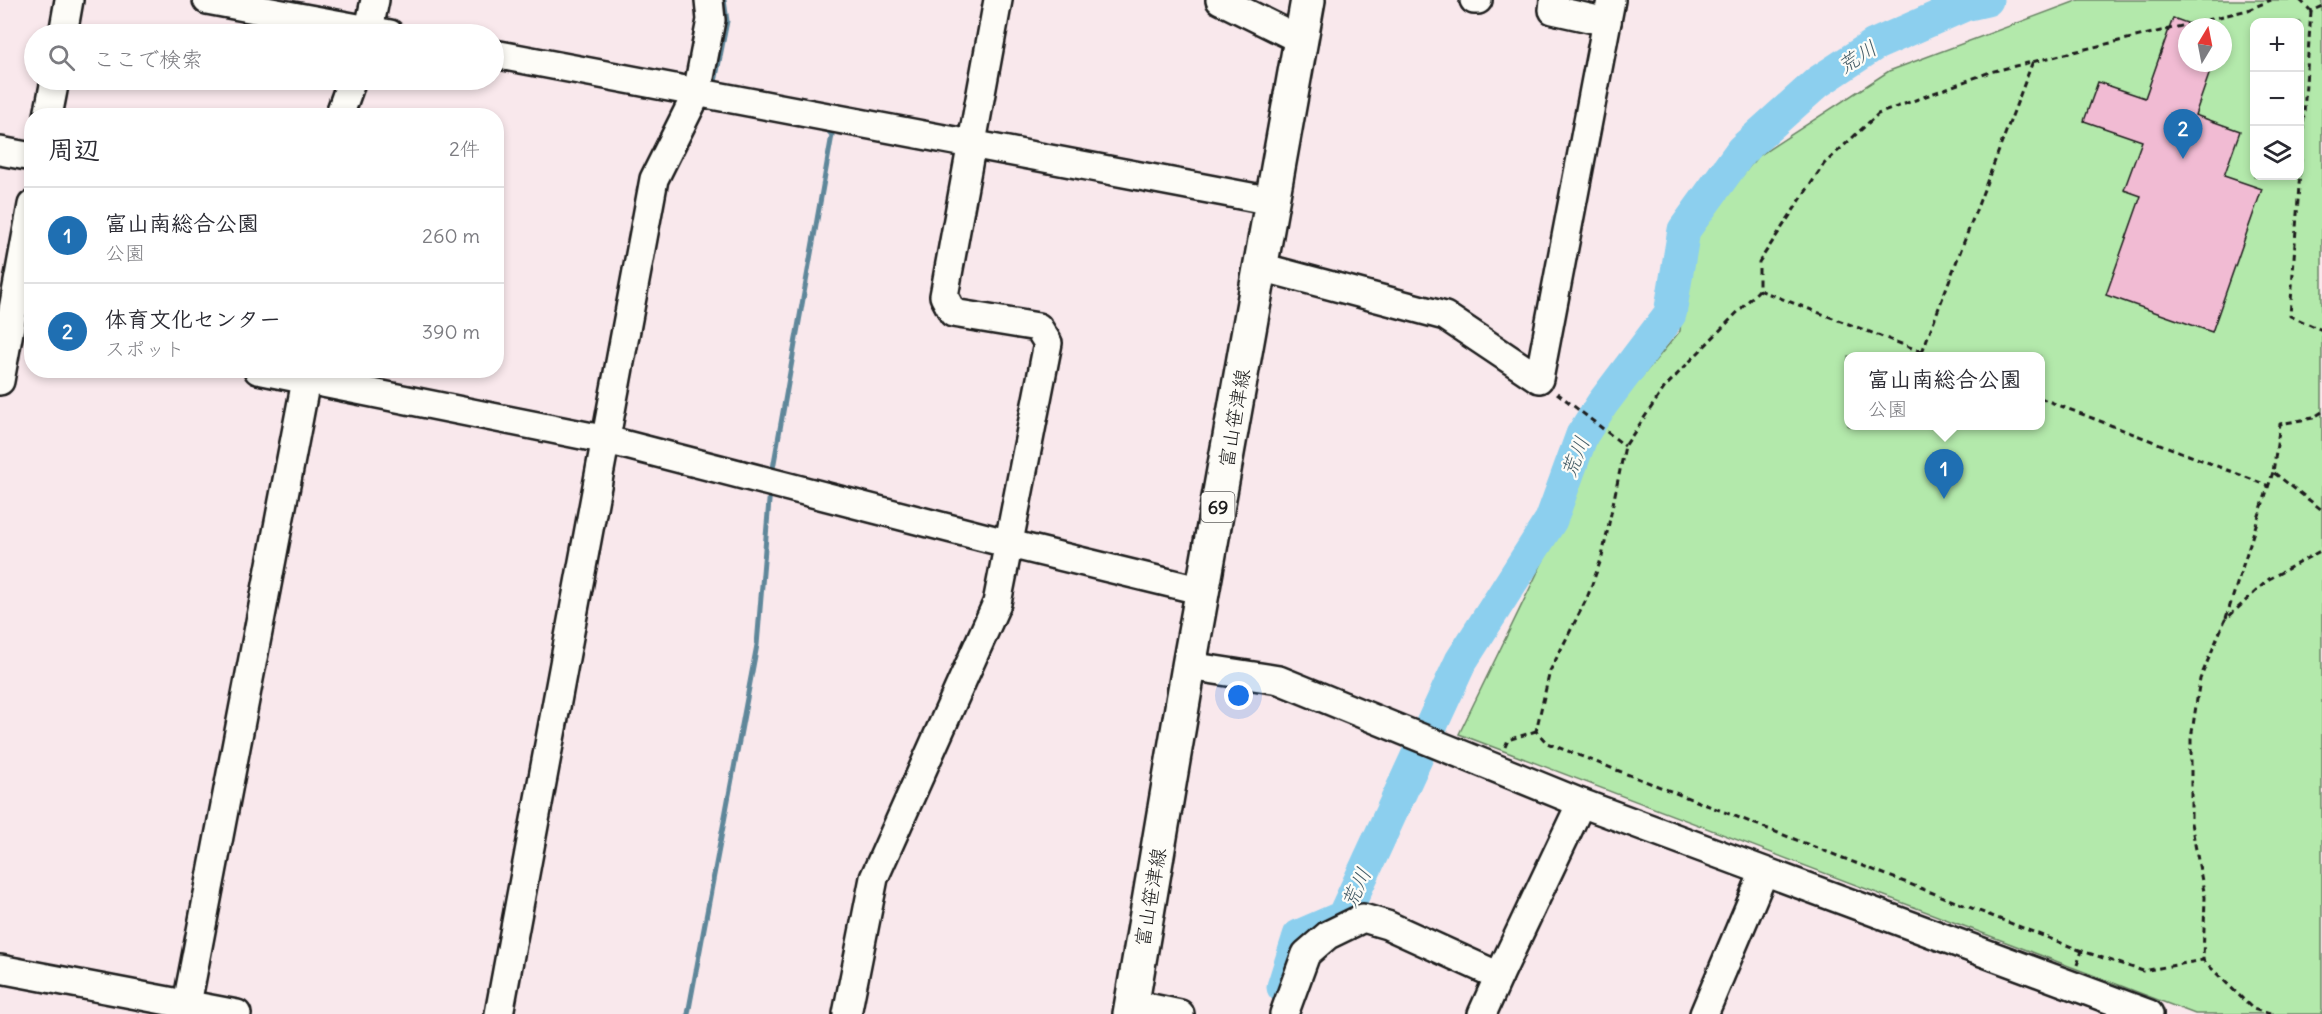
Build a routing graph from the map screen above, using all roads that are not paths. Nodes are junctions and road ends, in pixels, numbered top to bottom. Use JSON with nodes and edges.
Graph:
{"nodes":[{"id":1,"x":69,"y":0,"type":"edge"},
{"id":2,"x":207,"y":0,"type":"edge"},
{"id":3,"x":375,"y":0,"type":"edge"},
{"id":4,"x":709,"y":0,"type":"edge"},
{"id":5,"x":998,"y":0,"type":"edge"},
{"id":6,"x":1220,"y":0,"type":"edge"},
{"id":7,"x":1308,"y":0,"type":"edge"},
{"id":8,"x":1554,"y":0,"type":"edge"},
{"id":9,"x":1609,"y":11,"type":"edge"},
{"id":10,"x":65,"y":24,"type":"edge"},
{"id":11,"x":330,"y":24,"type":"edge"},
{"id":12,"x":376,"y":24,"type":"edge"},
{"id":13,"x":1301,"y":40,"type":"junction"},
{"id":14,"x":504,"y":56,"type":"edge"},
{"id":15,"x":53,"y":90,"type":"edge"},
{"id":16,"x":348,"y":90,"type":"edge"},
{"id":17,"x":708,"y":95,"type":"junction"},
{"id":18,"x":50,"y":108,"type":"edge"},
{"id":19,"x":342,"y":108,"type":"edge"},
{"id":20,"x":970,"y":145,"type":"junction"},
{"id":21,"x":0,"y":151,"type":"edge"},
{"id":22,"x":24,"y":156,"type":"edge"},
{"id":23,"x":1272,"y":201,"type":"junction"},
{"id":24,"x":24,"y":259,"type":"edge"},
{"id":25,"x":1261,"y":267,"type":"junction"},
{"id":26,"x":14,"y":326,"type":"edge"},
{"id":27,"x":306,"y":378,"type":"edge"},
{"id":28,"x":321,"y":378,"type":"edge"},
{"id":29,"x":0,"y":381,"type":"edge"},
{"id":30,"x":607,"y":440,"type":"junction"},
{"id":31,"x":1010,"y":544,"type":"junction"},
{"id":32,"x":1203,"y":591,"type":"junction"},
{"id":33,"x":1190,"y":666,"type":"junction"},
{"id":34,"x":1581,"y":803,"type":"junction"},
{"id":35,"x":1764,"y":872,"type":"junction"},
{"id":36,"x":0,"y":969,"type":"edge"},
{"id":37,"x":1499,"y":976,"type":"junction"},
{"id":38,"x":187,"y":1004,"type":"junction"},
{"id":39,"x":2101,"y":1006,"type":"edge"},
{"id":40,"x":1131,"y":1009,"type":"edge"},
{"id":41,"x":237,"y":1014,"type":"edge"},
{"id":42,"x":498,"y":1014,"type":"edge"},
{"id":43,"x":847,"y":1014,"type":"edge"},
{"id":44,"x":1180,"y":1014,"type":"edge"},
{"id":45,"x":1284,"y":1014,"type":"edge"},
{"id":46,"x":1482,"y":1014,"type":"edge"},
{"id":47,"x":1704,"y":1014,"type":"edge"},
{"id":48,"x":2148,"y":1014,"type":"edge"}],
"edges":[{"from":1,"to":10,"type":"street"},
{"from":2,"to":11,"type":"street"},
{"from":3,"to":12,"type":"street"},
{"from":4,"to":17,"type":"street"},
{"from":5,"to":20,"type":"street"},
{"from":6,"to":13,"type":"street"},
{"from":7,"to":13,"type":"main road","name":"富山笹津線","number":"69"},
{"from":8,"to":9,"type":"street"},
{"from":9,"to":25,"type":"street"},
{"from":13,"to":23,"type":"main road","name":"富山笹津線","number":"69"},
{"from":14,"to":17,"type":"street"},
{"from":15,"to":18,"type":"street"},
{"from":16,"to":19,"type":"street"},
{"from":17,"to":20,"type":"street"},
{"from":17,"to":30,"type":"street"},
{"from":20,"to":23,"type":"street"},
{"from":20,"to":31,"type":"street"},
{"from":21,"to":22,"type":"street"},
{"from":23,"to":25,"type":"main road","name":"富山笹津線","number":"69"},
{"from":24,"to":26,"type":"street"},
{"from":25,"to":32,"type":"main road","name":"富山笹津線","number":"69"},
{"from":26,"to":29,"type":"street"},
{"from":27,"to":38,"type":"street"},
{"from":28,"to":30,"type":"street"},
{"from":30,"to":31,"type":"street"},
{"from":30,"to":42,"type":"street"},
{"from":31,"to":32,"type":"street"},
{"from":31,"to":43,"type":"street"},
{"from":32,"to":33,"type":"main road","name":"富山笹津線","number":"69"},
{"from":33,"to":34,"type":"street"},
{"from":33,"to":40,"type":"main road","name":"富山笹津線","number":"69"},
{"from":34,"to":35,"type":"street"},
{"from":34,"to":37,"type":"street"},
{"from":35,"to":39,"type":"street"},
{"from":35,"to":47,"type":"street"},
{"from":36,"to":38,"type":"street"},
{"from":37,"to":45,"type":"street"},
{"from":37,"to":46,"type":"street"},
{"from":38,"to":41,"type":"street"},
{"from":39,"to":48,"type":"street"},
{"from":40,"to":44,"type":"street"}]}
